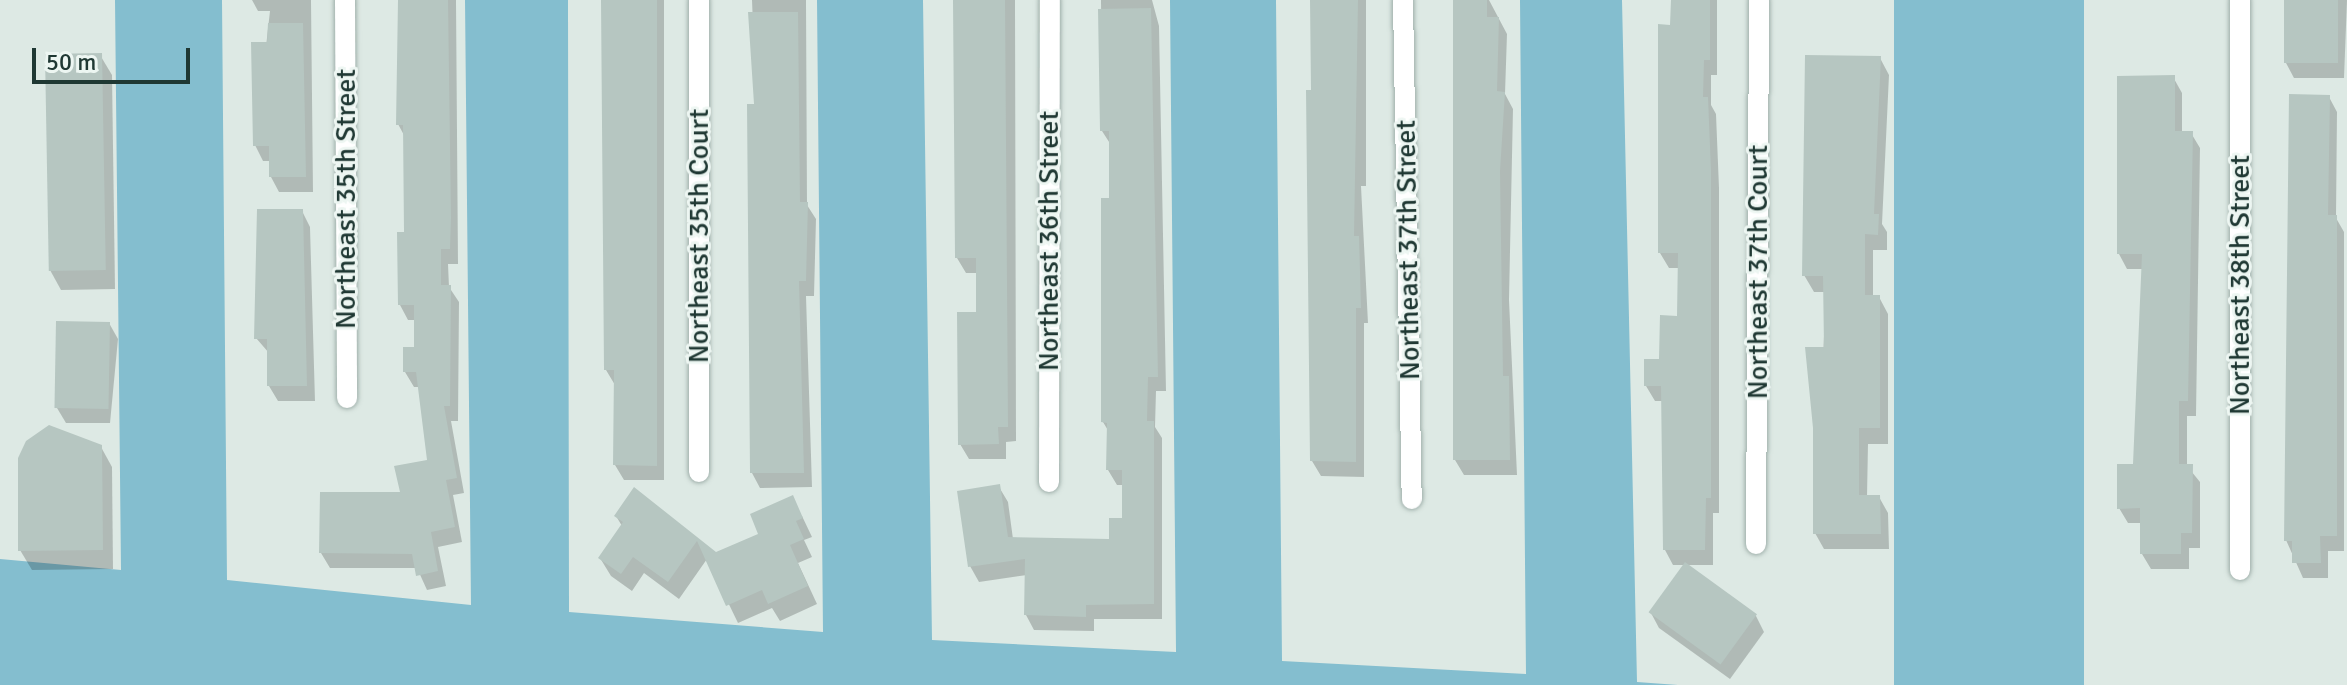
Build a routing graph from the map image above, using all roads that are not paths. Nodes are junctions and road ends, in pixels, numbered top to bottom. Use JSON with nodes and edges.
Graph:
{"nodes":[{"id":1,"x":345,"y":0,"type":"edge"},
{"id":2,"x":699,"y":0,"type":"edge"},
{"id":3,"x":1050,"y":0,"type":"edge"},
{"id":4,"x":1403,"y":0,"type":"edge"},
{"id":5,"x":1759,"y":0,"type":"edge"},
{"id":6,"x":2240,"y":0,"type":"edge"},
{"id":7,"x":347,"y":398,"type":"dead end"},
{"id":8,"x":699,"y":472,"type":"dead end"},
{"id":9,"x":1049,"y":482,"type":"dead end"},
{"id":10,"x":1412,"y":499,"type":"dead end"},
{"id":11,"x":1756,"y":544,"type":"dead end"},
{"id":12,"x":2240,"y":570,"type":"dead end"}],
"edges":[{"from":1,"to":7,"type":"street","name":"Northeast 35th Street"},
{"from":2,"to":8,"type":"street","name":"Northeast 35th Court"},
{"from":3,"to":9,"type":"street","name":"Northeast 36th Street"},
{"from":4,"to":10,"type":"street","name":"Northeast 37th Street"},
{"from":5,"to":11,"type":"street","name":"Northeast 37th Court"},
{"from":6,"to":12,"type":"street","name":"Northeast 38th Street"}]}
